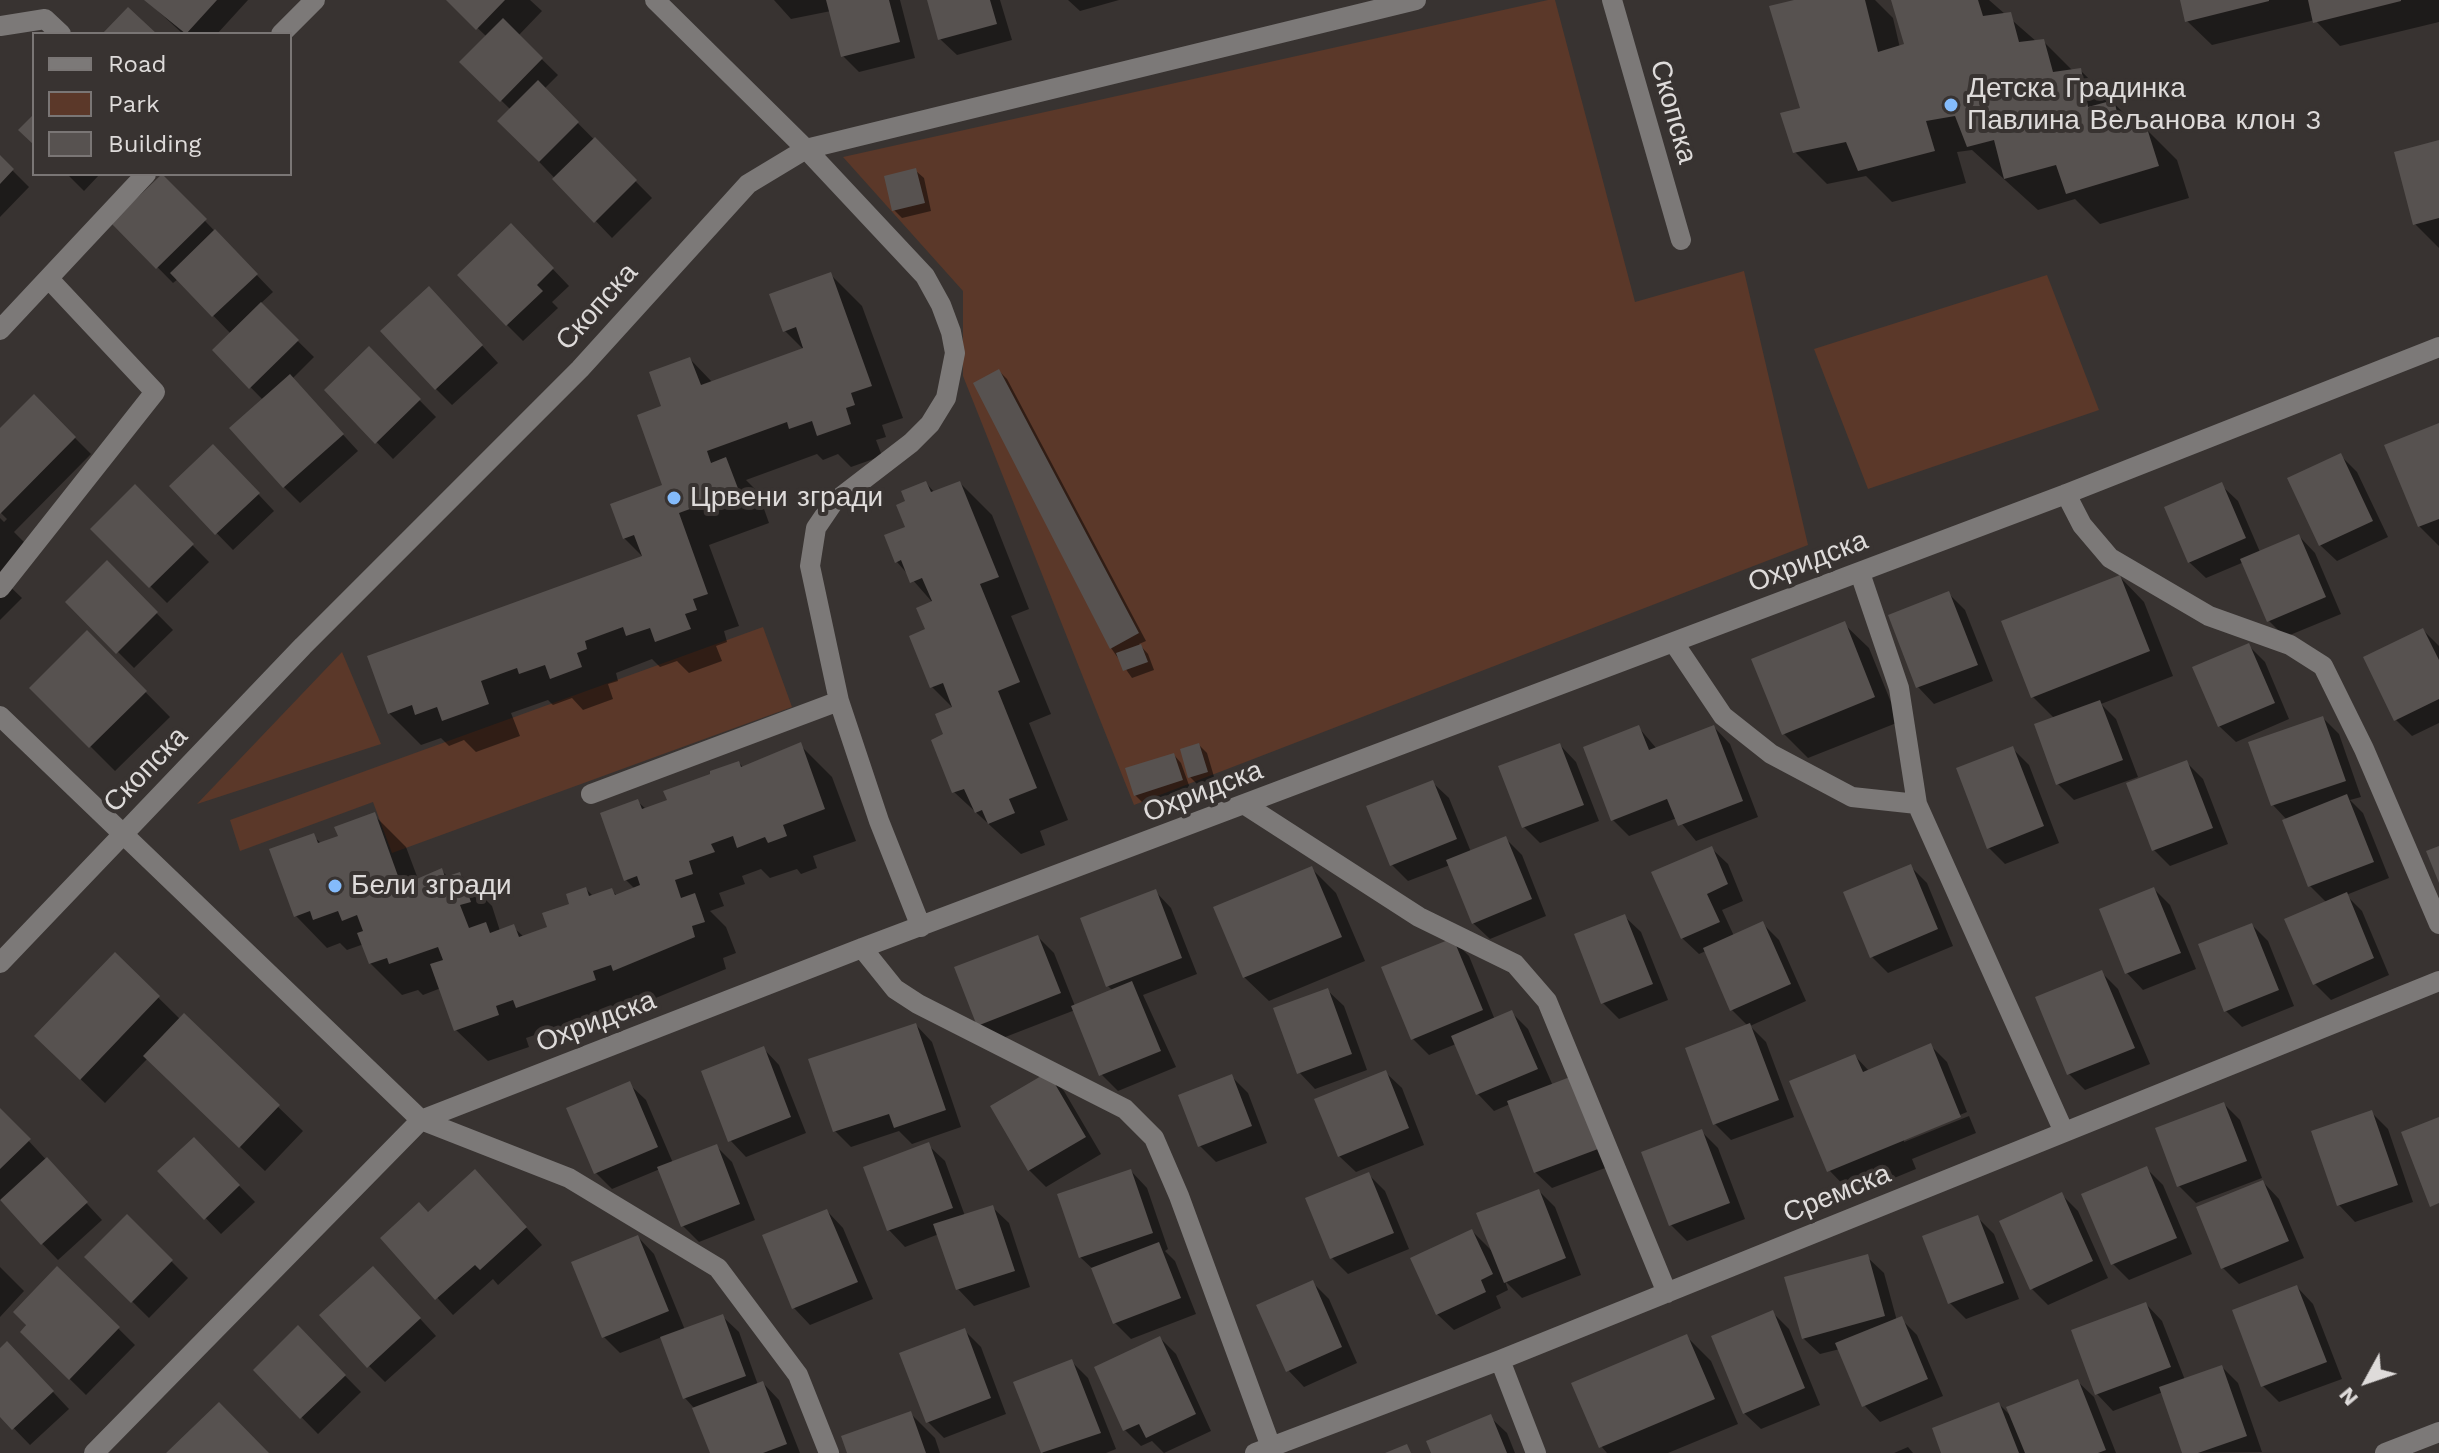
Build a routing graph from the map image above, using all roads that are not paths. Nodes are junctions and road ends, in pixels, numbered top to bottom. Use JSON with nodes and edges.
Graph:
{"nodes":[{"id":1,"x":315,"y":0,"type":"edge"},
{"id":2,"x":655,"y":0,"type":"edge"},
{"id":3,"x":1416,"y":0,"type":"edge"},
{"id":4,"x":1612,"y":0,"type":"edge"},
{"id":5,"x":0,"y":26,"type":"edge"},
{"id":6,"x":59,"y":32,"type":"edge"},
{"id":7,"x":283,"y":32,"type":"edge"},
{"id":8,"x":806,"y":149,"type":"junction"},
{"id":9,"x":144,"y":176,"type":"edge"},
{"id":10,"x":1681,"y":240,"type":"dead end"},
{"id":11,"x":49,"y":279,"type":"junction"},
{"id":12,"x":0,"y":330,"type":"edge"},
{"id":13,"x":2439,"y":347,"type":"edge"},
{"id":14,"x":2066,"y":494,"type":"junction"},
{"id":15,"x":1860,"y":573,"type":"junction"},
{"id":16,"x":0,"y":588,"type":"edge"},
{"id":17,"x":1674,"y":643,"type":"junction"},
{"id":18,"x":839,"y":701,"type":"junction"},
{"id":19,"x":0,"y":716,"type":"edge"},
{"id":20,"x":591,"y":794,"type":"dead end"},
{"id":21,"x":1917,"y":804,"type":"junction"},
{"id":22,"x":1247,"y":806,"type":"junction"},
{"id":23,"x":122,"y":834,"type":"junction"},
{"id":24,"x":2439,"y":924,"type":"edge"},
{"id":25,"x":921,"y":927,"type":"junction"},
{"id":26,"x":862,"y":948,"type":"junction"},
{"id":27,"x":0,"y":963,"type":"edge"},
{"id":28,"x":2439,"y":981,"type":"edge"},
{"id":29,"x":421,"y":1120,"type":"junction"},
{"id":30,"x":2064,"y":1132,"type":"junction"},
{"id":31,"x":1667,"y":1293,"type":"junction"},
{"id":32,"x":1500,"y":1360,"type":"junction"},
{"id":33,"x":2439,"y":1432,"type":"edge"},
{"id":34,"x":1263,"y":1450,"type":"edge"},
{"id":35,"x":94,"y":1453,"type":"edge"},
{"id":36,"x":829,"y":1453,"type":"edge"},
{"id":37,"x":1536,"y":1453,"type":"edge"},
{"id":38,"x":2385,"y":1453,"type":"edge"}],
"edges":[{"from":1,"to":7,"type":"street"},
{"from":2,"to":8,"type":"street"},
{"from":3,"to":8,"type":"street","name":"Скопска"},
{"from":4,"to":10,"type":"street","name":"Скопска"},
{"from":5,"to":6,"type":"street"},
{"from":8,"to":18,"type":"street"},
{"from":8,"to":23,"type":"street","name":"Скопска"},
{"from":9,"to":11,"type":"street"},
{"from":11,"to":12,"type":"street"},
{"from":11,"to":16,"type":"street"},
{"from":13,"to":14,"type":"street","name":"Охридска"},
{"from":14,"to":15,"type":"street","name":"Охридска"},
{"from":14,"to":24,"type":"street"},
{"from":15,"to":17,"type":"street","name":"Охридска"},
{"from":15,"to":21,"type":"street"},
{"from":17,"to":21,"type":"street"},
{"from":17,"to":22,"type":"street","name":"Охридска"},
{"from":18,"to":20,"type":"street"},
{"from":18,"to":25,"type":"street"},
{"from":19,"to":23,"type":"street"},
{"from":21,"to":30,"type":"street"},
{"from":22,"to":25,"type":"street","name":"Охридска"},
{"from":22,"to":31,"type":"street"},
{"from":23,"to":27,"type":"street","name":"Скопска"},
{"from":23,"to":29,"type":"street"},
{"from":25,"to":26,"type":"street","name":"Охридска"},
{"from":26,"to":29,"type":"street","name":"Охридска"},
{"from":26,"to":34,"type":"street"},
{"from":28,"to":30,"type":"street","name":"Сремска"},
{"from":29,"to":35,"type":"street","name":"Охридска"},
{"from":29,"to":36,"type":"street"},
{"from":30,"to":31,"type":"street","name":"Сремска"},
{"from":31,"to":32,"type":"street","name":"Сремска"},
{"from":32,"to":34,"type":"street","name":"Сремска"},
{"from":32,"to":37,"type":"street"},
{"from":33,"to":38,"type":"street"}]}
